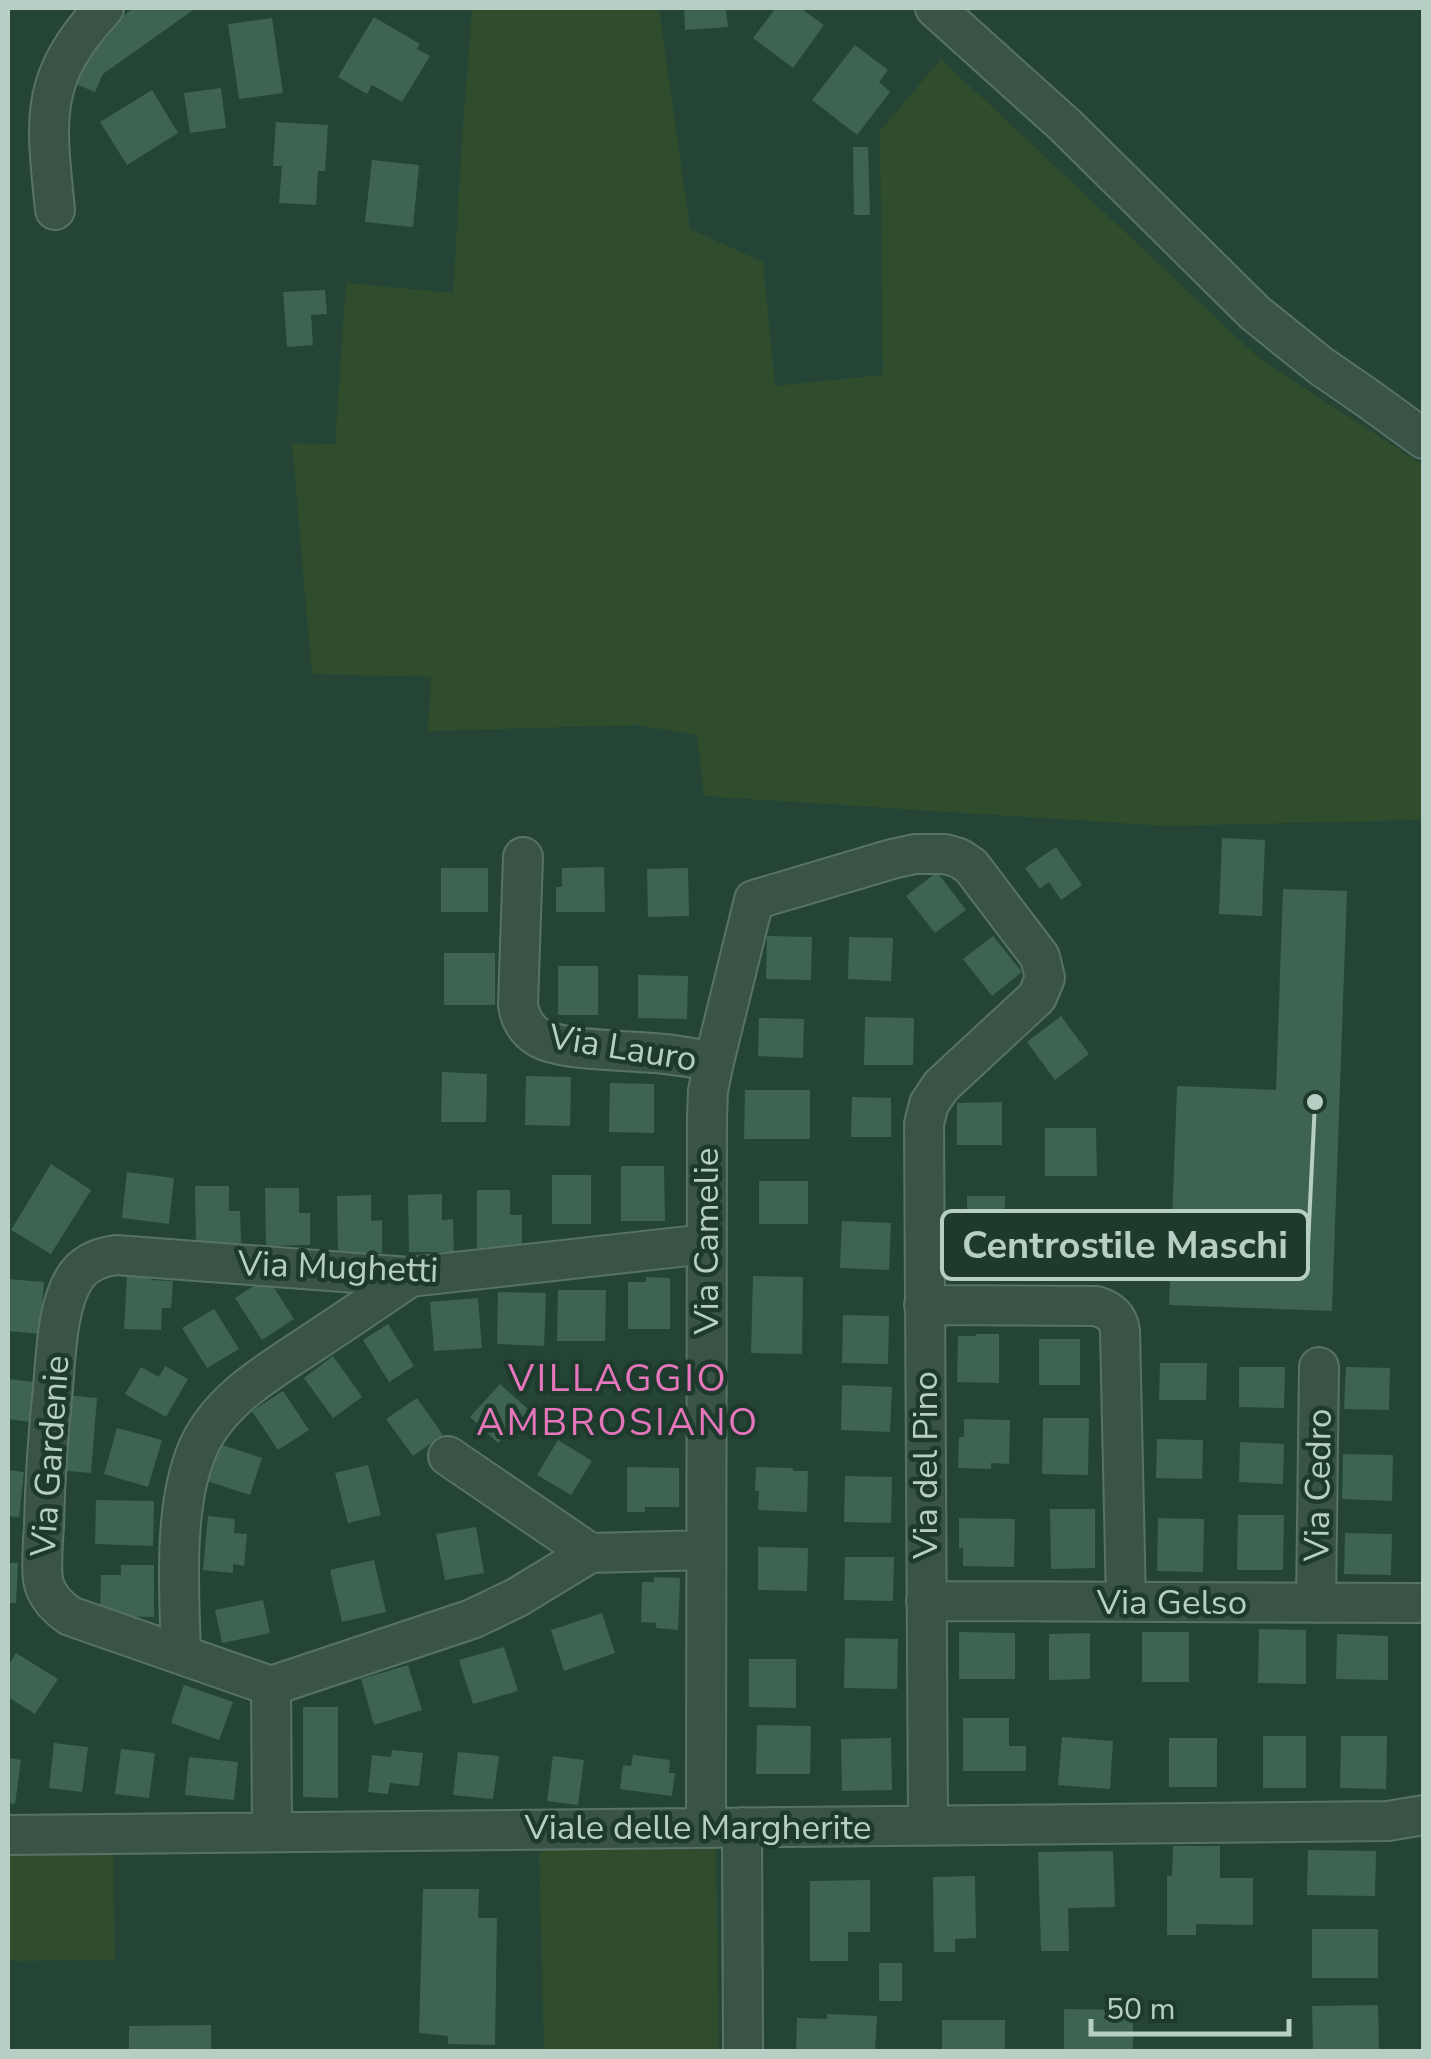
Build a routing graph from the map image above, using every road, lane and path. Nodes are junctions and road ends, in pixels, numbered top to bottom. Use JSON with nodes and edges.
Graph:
{"nodes":[{"id":1,"x":104,"y":8,"type":"edge"},
{"id":2,"x":936,"y":8,"type":"edge"},
{"id":3,"x":54,"y":210,"type":"dead end"},
{"id":4,"x":1366,"y":396,"type":"junction"},
{"id":5,"x":1424,"y":420,"type":"edge"},
{"id":6,"x":1424,"y":439,"type":"edge"},
{"id":7,"x":522,"y":858,"type":"dead end"},
{"id":8,"x":714,"y":1062,"type":"junction"},
{"id":9,"x":929,"y":1104,"type":"joint"},
{"id":10,"x":706,"y":1244,"type":"junction"},
{"id":11,"x":90,"y":1262,"type":"joint"},
{"id":12,"x":410,"y":1277,"type":"junction"},
{"id":13,"x":924,"y":1305,"type":"junction"},
{"id":14,"x":1320,"y":1366,"type":"dead end"},
{"id":15,"x":448,"y":1456,"type":"dead end"},
{"id":16,"x":706,"y":1550,"type":"junction"},
{"id":17,"x":590,"y":1554,"type":"junction"},
{"id":18,"x":926,"y":1601,"type":"junction"},
{"id":19,"x":1126,"y":1602,"type":"junction"},
{"id":20,"x":1316,"y":1602,"type":"junction"},
{"id":21,"x":1418,"y":1603,"type":"dead end"},
{"id":22,"x":180,"y":1653,"type":"junction"},
{"id":23,"x":271,"y":1686,"type":"junction"},
{"id":24,"x":1412,"y":1821,"type":"edge"},
{"id":25,"x":928,"y":1826,"type":"junction"},
{"id":26,"x":724,"y":1827,"type":"junction"},
{"id":27,"x":272,"y":1832,"type":"junction"},
{"id":28,"x":8,"y":1835,"type":"edge"},
{"id":29,"x":743,"y":2052,"type":"edge"}],
"edges":[{"from":1,"to":3,"type":"street"},
{"from":2,"to":4,"type":"street"},
{"from":4,"to":5,"type":"street"},
{"from":4,"to":6,"type":"street"},
{"from":7,"to":8,"type":"street","name":"Via Lauro"},
{"from":8,"to":9,"type":"street","name":"Via Camelie"},
{"from":8,"to":10,"type":"street","name":"Via Camelie"},
{"from":9,"to":13,"type":"street","name":"Via del Pino"},
{"from":10,"to":12,"type":"street","name":"Via Mughetti"},
{"from":10,"to":16,"type":"street","name":"Via Camelie"},
{"from":11,"to":12,"type":"street","name":"Via Mughetti"},
{"from":11,"to":22,"type":"street","name":"Via Gardenie"},
{"from":12,"to":22,"type":"street"},
{"from":13,"to":18,"type":"street","name":"Via del Pino"},
{"from":13,"to":19,"type":"street"},
{"from":14,"to":20,"type":"street","name":"Via Cedro"},
{"from":15,"to":17,"type":"street"},
{"from":16,"to":17,"type":"street"},
{"from":16,"to":26,"type":"street","name":"Via Camelie"},
{"from":17,"to":23,"type":"street"},
{"from":18,"to":19,"type":"street","name":"Via Gelso"},
{"from":18,"to":25,"type":"street","name":"Via del Pino"},
{"from":19,"to":20,"type":"street","name":"Via Gelso"},
{"from":20,"to":21,"type":"street","name":"Via Gelso"},
{"from":22,"to":23,"type":"street","name":"Via Gardenie"},
{"from":23,"to":27,"type":"street"},
{"from":24,"to":25,"type":"street","name":"Viale delle Margherite"},
{"from":25,"to":26,"type":"street","name":"Viale delle Margherite"},
{"from":26,"to":27,"type":"street","name":"Viale delle Margherite"},
{"from":26,"to":29,"type":"street","name":"Via Camelie"},
{"from":27,"to":28,"type":"street","name":"Viale delle Margherite"}]}
